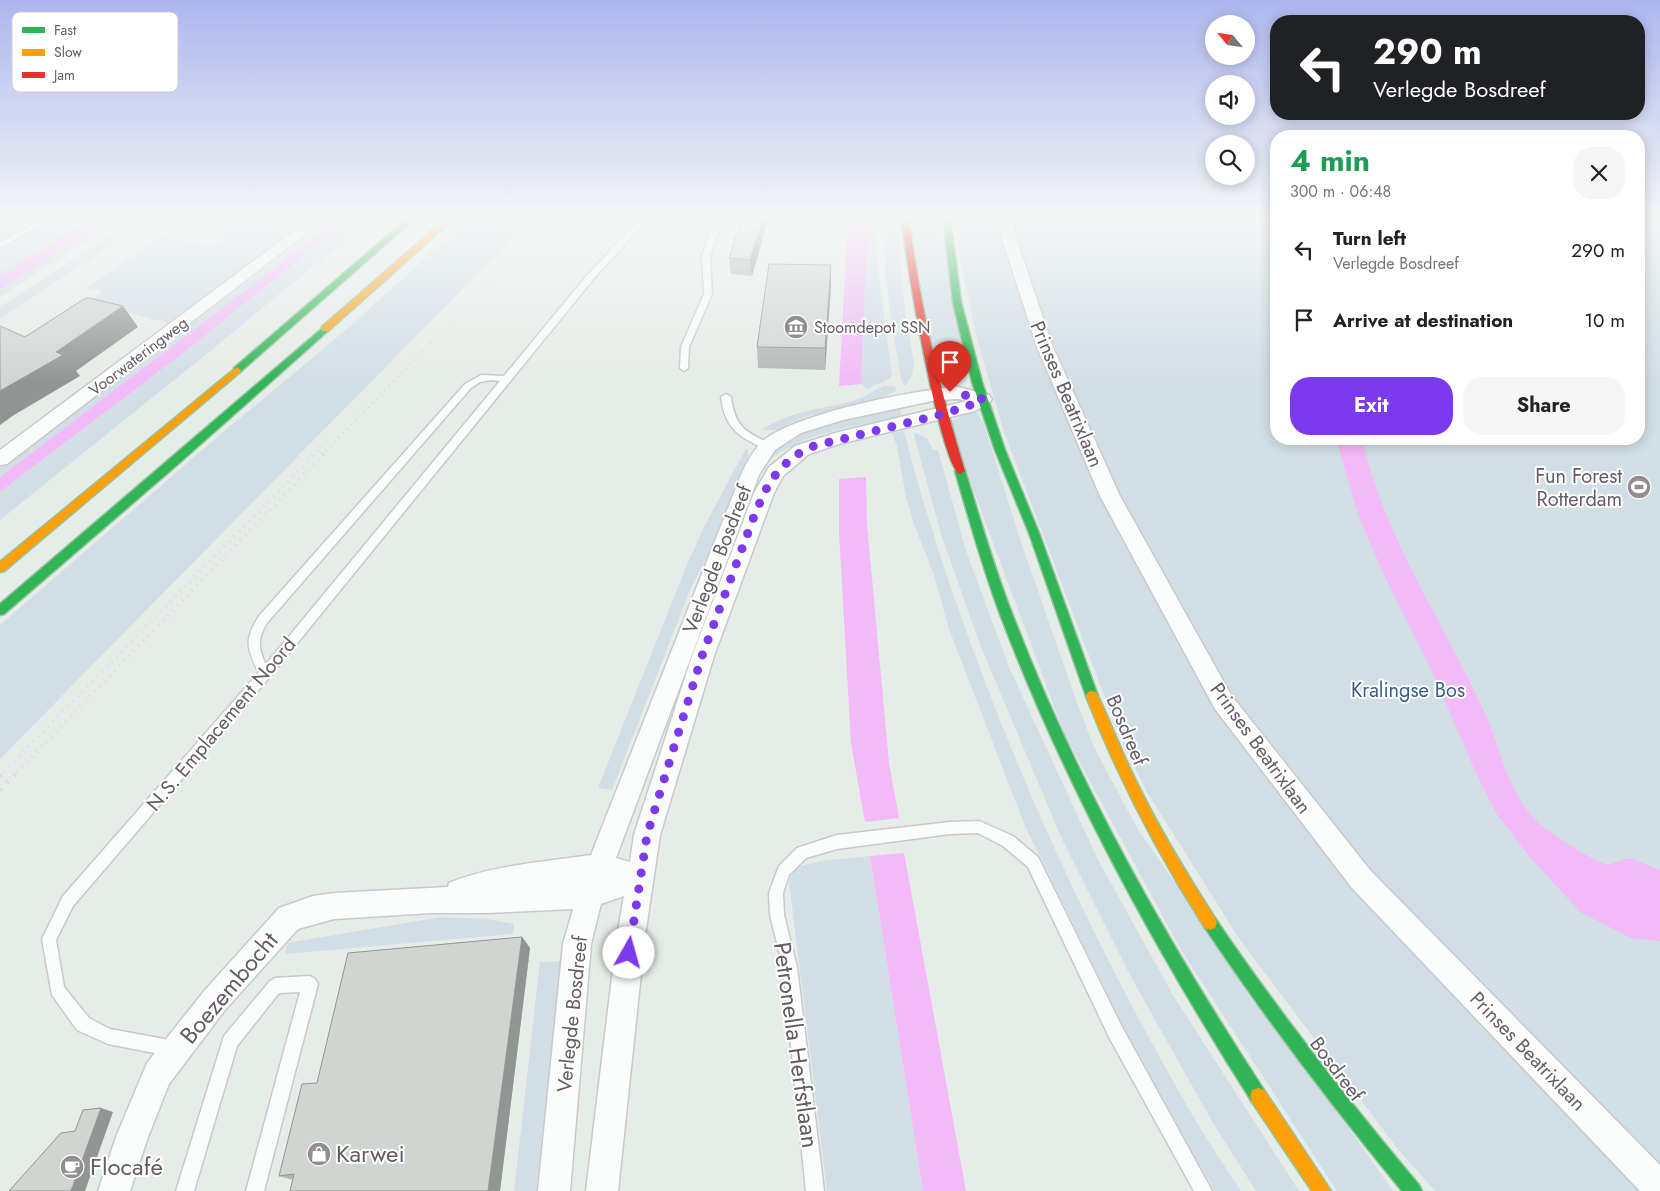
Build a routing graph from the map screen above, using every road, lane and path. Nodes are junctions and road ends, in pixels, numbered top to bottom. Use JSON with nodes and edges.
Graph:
{"nodes":[{"id":1,"x":248,"y":272,"type":"edge"},
{"id":2,"x":350,"y":272,"type":"edge"},
{"id":3,"x":390,"y":272,"type":"edge"},
{"id":4,"x":595,"y":272,"type":"edge"},
{"id":5,"x":707,"y":272,"type":"edge"},
{"id":6,"x":911,"y":272,"type":"edge"},
{"id":7,"x":954,"y":272,"type":"edge"},
{"id":8,"x":1020,"y":272,"type":"edge"},
{"id":9,"x":684,"y":368,"type":"dead end"},
{"id":10,"x":506,"y":379,"type":"junction"},
{"id":11,"x":938,"y":394,"type":"junction"},
{"id":12,"x":726,"y":397,"type":"dead end"},
{"id":13,"x":983,"y":399,"type":"junction"},
{"id":14,"x":943,"y":414,"type":"junction"},
{"id":15,"x":768,"y":446,"type":"junction"},
{"id":16,"x":0,"y":459,"type":"edge"},
{"id":17,"x":0,"y":568,"type":"edge"},
{"id":18,"x":0,"y":611,"type":"edge"},
{"id":19,"x":269,"y":669,"type":"junction"},
{"id":20,"x":598,"y":867,"type":"junction"},
{"id":21,"x":640,"y":877,"type":"junction"},
{"id":22,"x":590,"y":895,"type":"junction"},
{"id":23,"x":432,"y":900,"type":"junction"},
{"id":24,"x":177,"y":1049,"type":"junction"},
{"id":25,"x":1660,"y":1188,"type":"edge"},
{"id":26,"x":114,"y":1191,"type":"edge"},
{"id":27,"x":185,"y":1191,"type":"edge"},
{"id":28,"x":255,"y":1191,"type":"edge"},
{"id":29,"x":554,"y":1191,"type":"edge"},
{"id":30,"x":602,"y":1191,"type":"edge"},
{"id":31,"x":815,"y":1191,"type":"edge"},
{"id":32,"x":1203,"y":1191,"type":"edge"},
{"id":33,"x":1322,"y":1191,"type":"edge"},
{"id":34,"x":1413,"y":1191,"type":"edge"}],
"edges":[{"from":1,"to":16,"type":"street","name":"Voorwateringweg"},
{"from":2,"to":17,"type":"highway"},
{"from":3,"to":18,"type":"highway"},
{"from":4,"to":10,"type":"lane","name":"N.S. Emplacement Noord"},
{"from":5,"to":9,"type":"lane"},
{"from":6,"to":11,"type":"highway"},
{"from":7,"to":13,"type":"highway","name":"Bosdreef"},
{"from":8,"to":25,"type":"street","name":"Prinses Beatrixlaan"},
{"from":10,"to":19,"type":"lane","name":"N.S. Emplacement Noord"},
{"from":10,"to":19,"type":"lane"},
{"from":11,"to":13,"type":"street","name":"Verlegde Bosdreef"},
{"from":11,"to":14,"type":"highway"},
{"from":11,"to":15,"type":"street","name":"Verlegde Bosdreef"},
{"from":12,"to":15,"type":"lane"},
{"from":13,"to":14,"type":"street","name":"Verlegde Bosdreef"},
{"from":13,"to":34,"type":"highway","name":"Bosdreef"},
{"from":14,"to":21,"type":"street","name":"Verlegde Bosdreef"},
{"from":14,"to":33,"type":"highway"},
{"from":15,"to":20,"type":"street","name":"Verlegde Bosdreef"},
{"from":19,"to":24,"type":"lane","name":"N.S. Emplacement Noord"},
{"from":20,"to":21,"type":"street","name":"Boezembocht"},
{"from":20,"to":22,"type":"street","name":"Verlegde Bosdreef"},
{"from":20,"to":23,"type":"street","name":"Boezembocht"},
{"from":21,"to":22,"type":"street","name":"Boezembocht"},
{"from":21,"to":30,"type":"street","name":"Verlegde Bosdreef"},
{"from":22,"to":23,"type":"street","name":"Boezembocht"},
{"from":22,"to":29,"type":"street","name":"Verlegde Bosdreef"},
{"from":23,"to":24,"type":"street","name":"Boezembocht"},
{"from":24,"to":26,"type":"street","name":"Boezembocht"},
{"from":27,"to":28,"type":"lane"},
{"from":31,"to":32,"type":"lane","name":"Petronella Herfstlaan"}]}
